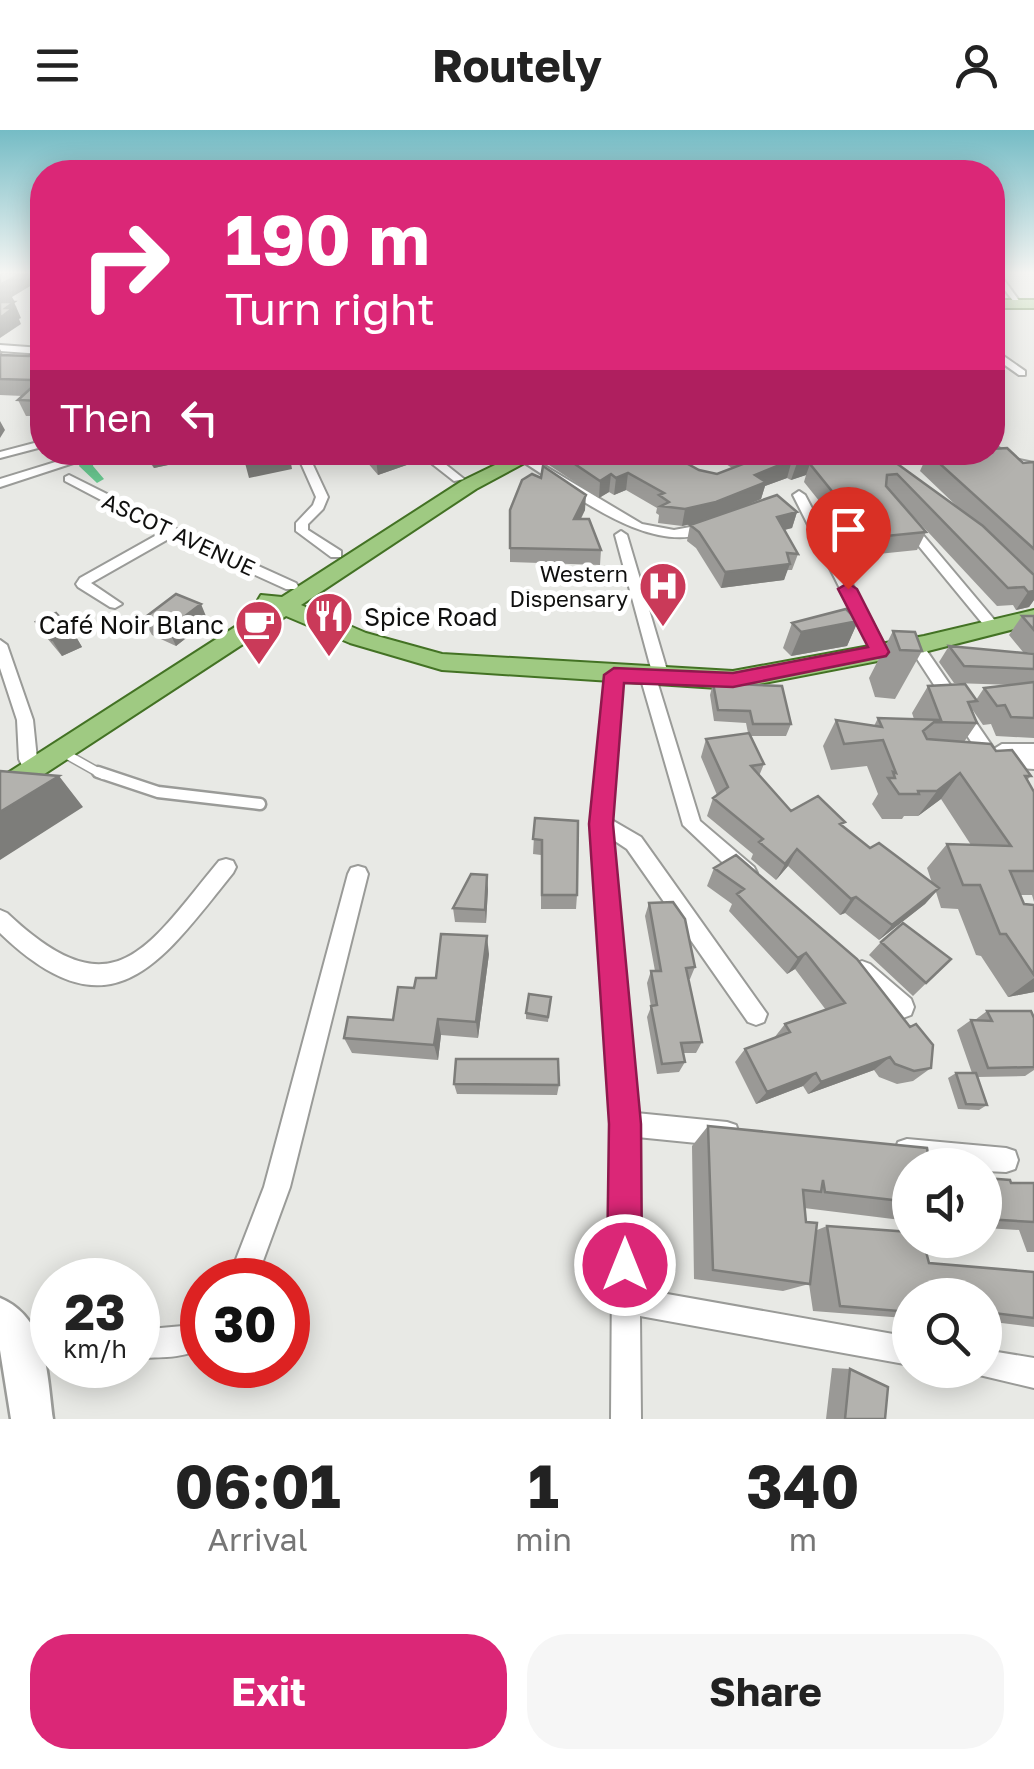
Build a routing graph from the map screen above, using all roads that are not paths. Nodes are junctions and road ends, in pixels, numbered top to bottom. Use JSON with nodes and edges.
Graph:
{"nodes":[{"id":1,"x":0,"y":348,"type":"edge"},
{"id":2,"x":30,"y":350,"type":"edge"},
{"id":3,"x":1005,"y":361,"type":"edge"},
{"id":4,"x":1022,"y":373,"type":"dead end"},
{"id":5,"x":30,"y":447,"type":"edge"},
{"id":6,"x":0,"y":455,"type":"edge"},
{"id":7,"x":1005,"y":458,"type":"edge"},
{"id":8,"x":58,"y":465,"type":"edge"},
{"id":9,"x":307,"y":465,"type":"edge"},
{"id":10,"x":439,"y":465,"type":"edge"},
{"id":11,"x":495,"y":465,"type":"edge"},
{"id":12,"x":504,"y":465,"type":"edge"},
{"id":13,"x":541,"y":465,"type":"edge"},
{"id":14,"x":1034,"y":466,"type":"edge"},
{"id":15,"x":68,"y":479,"type":"dead end"},
{"id":16,"x":458,"y":479,"type":"junction"},
{"id":17,"x":0,"y":482,"type":"edge"},
{"id":18,"x":799,"y":495,"type":"dead end"},
{"id":19,"x":898,"y":512,"type":"edge"},
{"id":20,"x":725,"y":522,"type":"edge"},
{"id":21,"x":172,"y":532,"type":"junction"},
{"id":22,"x":622,"y":535,"type":"dead end"},
{"id":23,"x":336,"y":554,"type":"junction"},
{"id":24,"x":280,"y":598,"type":"junction"},
{"id":25,"x":115,"y":604,"type":"dead end"},
{"id":26,"x":1034,"y":617,"type":"edge"},
{"id":27,"x":992,"y":626,"type":"junction"},
{"id":28,"x":920,"y":644,"type":"junction"},
{"id":29,"x":0,"y":645,"type":"edge"},
{"id":30,"x":880,"y":652,"type":"junction"},
{"id":31,"x":950,"y":653,"type":"edge"},
{"id":32,"x":614,"y":675,"type":"junction"},
{"id":33,"x":654,"y":677,"type":"junction"},
{"id":34,"x":1034,"y":750,"type":"edge"},
{"id":35,"x":62,"y":751,"type":"junction"},
{"id":36,"x":985,"y":758,"type":"junction"},
{"id":37,"x":1034,"y":762,"type":"edge"},
{"id":38,"x":30,"y":765,"type":"junction"},
{"id":39,"x":0,"y":775,"type":"edge"},
{"id":40,"x":1009,"y":785,"type":"edge"},
{"id":41,"x":0,"y":792,"type":"edge"},
{"id":42,"x":260,"y":804,"type":"dead end"},
{"id":43,"x":601,"y":824,"type":"junction"},
{"id":44,"x":226,"y":867,"type":"dead end"},
{"id":45,"x":358,"y":874,"type":"dead end"},
{"id":46,"x":767,"y":890,"type":"edge"},
{"id":47,"x":0,"y":918,"type":"edge"},
{"id":48,"x":842,"y":955,"type":"edge"},
{"id":49,"x":903,"y":1007,"type":"dead end"},
{"id":50,"x":756,"y":1014,"type":"dead end"},
{"id":51,"x":625,"y":1124,"type":"junction"},
{"id":52,"x":758,"y":1137,"type":"edge"},
{"id":53,"x":873,"y":1148,"type":"edge"},
{"id":54,"x":1006,"y":1160,"type":"dead end"},
{"id":55,"x":250,"y":1258,"type":"edge"},
{"id":56,"x":624,"y":1300,"type":"junction"},
{"id":57,"x":25,"y":1337,"type":"edge"},
{"id":58,"x":892,"y":1348,"type":"edge"},
{"id":59,"x":1002,"y":1367,"type":"edge"},
{"id":60,"x":1034,"y":1373,"type":"edge"},
{"id":61,"x":32,"y":1419,"type":"edge"},
{"id":62,"x":626,"y":1419,"type":"edge"}],
"edges":[{"from":1,"to":2,"type":"street"},
{"from":3,"to":4,"type":"street"},
{"from":5,"to":6,"type":"street"},
{"from":7,"to":14,"type":"street"},
{"from":8,"to":17,"type":"street"},
{"from":9,"to":23,"type":"street"},
{"from":10,"to":16,"type":"street"},
{"from":11,"to":16,"type":"main road"},
{"from":12,"to":24,"type":"main road"},
{"from":13,"to":20,"type":"street"},
{"from":15,"to":21,"type":"street","name":"ASCOT AVENUE"},
{"from":16,"to":23,"type":"main road"},
{"from":18,"to":30,"type":"street"},
{"from":19,"to":27,"type":"street"},
{"from":21,"to":24,"type":"street","name":"ASCOT AVENUE"},
{"from":21,"to":25,"type":"street"},
{"from":22,"to":33,"type":"street"},
{"from":23,"to":24,"type":"main road"},
{"from":24,"to":32,"type":"main road"},
{"from":24,"to":35,"type":"main road"},
{"from":24,"to":38,"type":"main road"},
{"from":26,"to":27,"type":"main road"},
{"from":27,"to":28,"type":"main road"},
{"from":28,"to":30,"type":"main road"},
{"from":28,"to":31,"type":"street"},
{"from":28,"to":36,"type":"street"},
{"from":29,"to":38,"type":"street"},
{"from":30,"to":33,"type":"main road"},
{"from":32,"to":33,"type":"main road"},
{"from":32,"to":43,"type":"street"},
{"from":33,"to":46,"type":"street"},
{"from":34,"to":36,"type":"street"},
{"from":35,"to":38,"type":"main road"},
{"from":35,"to":42,"type":"lane"},
{"from":36,"to":37,"type":"street"},
{"from":36,"to":40,"type":"street"},
{"from":38,"to":39,"type":"main road"},
{"from":38,"to":41,"type":"main road"},
{"from":43,"to":50,"type":"street"},
{"from":43,"to":51,"type":"street"},
{"from":44,"to":47,"type":"street"},
{"from":45,"to":55,"type":"street"},
{"from":48,"to":49,"type":"street"},
{"from":51,"to":52,"type":"street"},
{"from":51,"to":56,"type":"street"},
{"from":53,"to":54,"type":"street"},
{"from":56,"to":58,"type":"street"},
{"from":56,"to":62,"type":"street"},
{"from":57,"to":61,"type":"main road"},
{"from":59,"to":60,"type":"street"}]}
